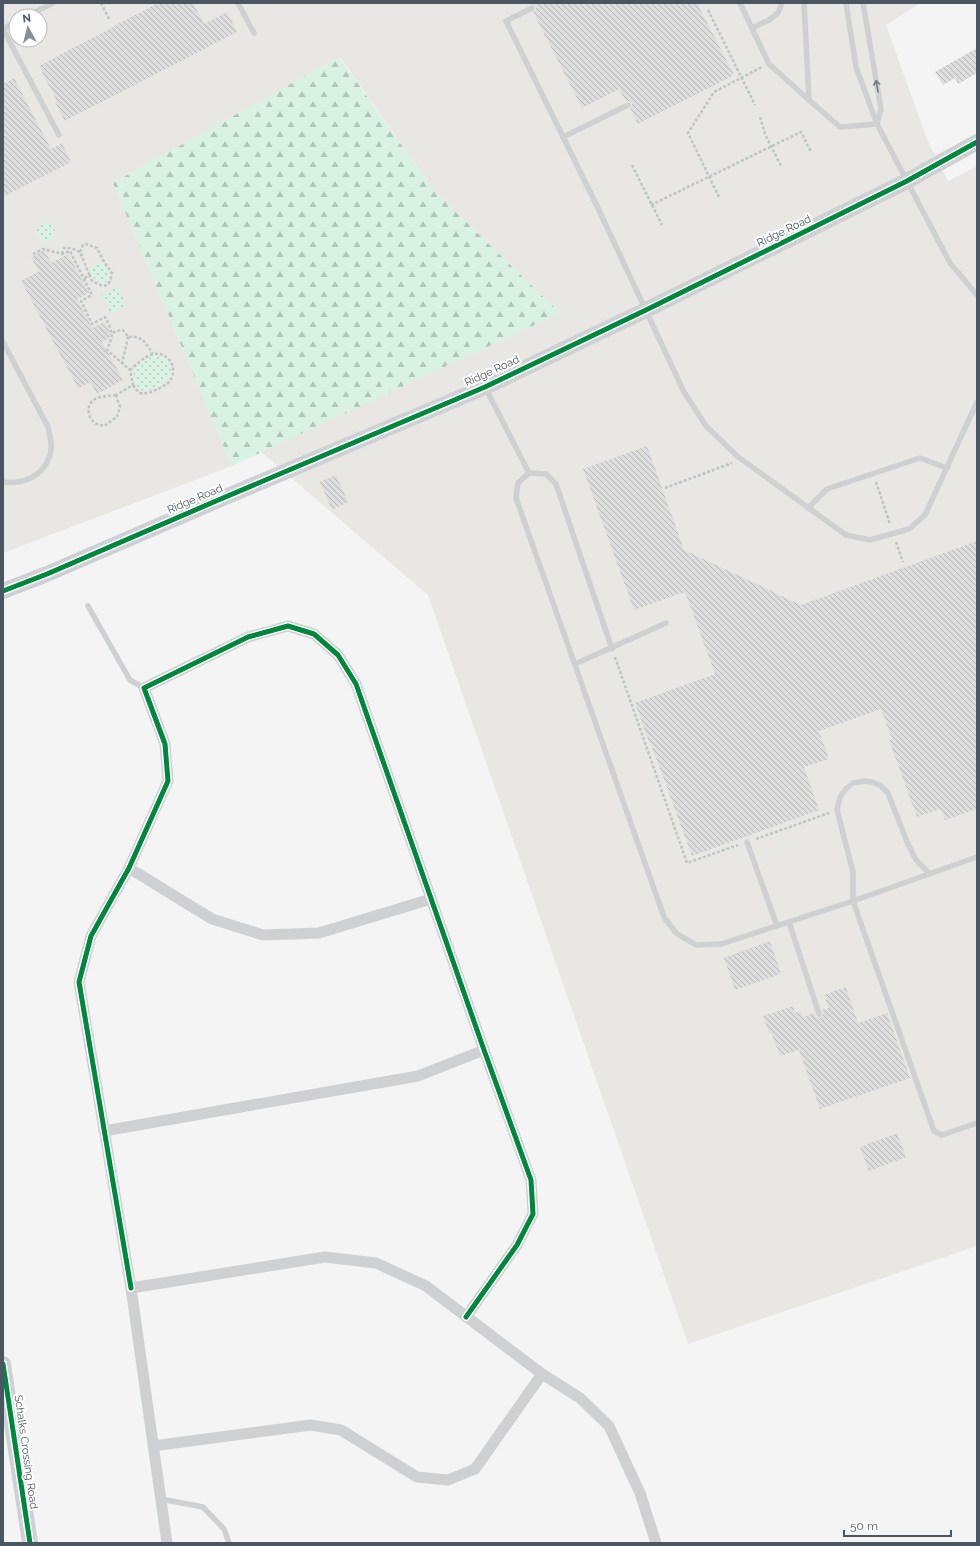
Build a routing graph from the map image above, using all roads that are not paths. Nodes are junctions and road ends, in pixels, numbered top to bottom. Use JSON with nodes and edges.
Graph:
{"nodes":[{"id":1,"x":53,"y":3,"type":"edge"},
{"id":2,"x":238,"y":3,"type":"edge"},
{"id":3,"x":740,"y":3,"type":"edge"},
{"id":4,"x":782,"y":3,"type":"edge"},
{"id":5,"x":804,"y":3,"type":"edge"},
{"id":6,"x":846,"y":3,"type":"edge"},
{"id":7,"x":863,"y":3,"type":"edge"},
{"id":8,"x":43,"y":8,"type":"edge"},
{"id":9,"x":532,"y":8,"type":"dead end"},
{"id":10,"x":752,"y":28,"type":"junction"},
{"id":11,"x":3,"y":29,"type":"edge"},
{"id":12,"x":254,"y":33,"type":"dead end"},
{"id":13,"x":810,"y":100,"type":"junction"},
{"id":14,"x":628,"y":105,"type":"dead end"},
{"id":15,"x":877,"y":124,"type":"junction"},
{"id":16,"x":59,"y":136,"type":"dead end"},
{"id":17,"x":563,"y":137,"type":"junction"},
{"id":18,"x":977,"y":142,"type":"edge"},
{"id":19,"x":907,"y":181,"type":"junction"},
{"id":20,"x":977,"y":295,"type":"edge"},
{"id":21,"x":646,"y":310,"type":"junction"},
{"id":22,"x":3,"y":342,"type":"edge"},
{"id":23,"x":484,"y":387,"type":"junction"},
{"id":24,"x":977,"y":402,"type":"edge"},
{"id":25,"x":947,"y":468,"type":"junction"},
{"id":26,"x":529,"y":474,"type":"junction"},
{"id":27,"x":3,"y":482,"type":"edge"},
{"id":28,"x":808,"y":508,"type":"junction"},
{"id":29,"x":3,"y":591,"type":"edge"},
{"id":30,"x":88,"y":606,"type":"dead end"},
{"id":31,"x":666,"y":623,"type":"dead end"},
{"id":32,"x":612,"y":648,"type":"junction"},
{"id":33,"x":575,"y":664,"type":"junction"},
{"id":34,"x":144,"y":688,"type":"junction"},
{"id":35,"x":747,"y":842,"type":"road end"},
{"id":36,"x":977,"y":857,"type":"edge"},
{"id":37,"x":129,"y":868,"type":"junction"},
{"id":38,"x":930,"y":874,"type":"junction"},
{"id":39,"x":431,"y":899,"type":"junction"},
{"id":40,"x":853,"y":901,"type":"junction"},
{"id":41,"x":789,"y":922,"type":"junction"},
{"id":42,"x":777,"y":926,"type":"junction"},
{"id":43,"x":819,"y":1014,"type":"dead end"},
{"id":44,"x":484,"y":1050,"type":"junction"},
{"id":45,"x":977,"y":1123,"type":"edge"},
{"id":46,"x":104,"y":1131,"type":"junction"},
{"id":47,"x":131,"y":1288,"type":"junction"},
{"id":48,"x":466,"y":1317,"type":"junction"},
{"id":49,"x":3,"y":1364,"type":"edge"},
{"id":50,"x":542,"y":1374,"type":"junction"},
{"id":51,"x":153,"y":1446,"type":"junction"},
{"id":52,"x":161,"y":1499,"type":"junction"},
{"id":53,"x":30,"y":1543,"type":"edge"},
{"id":54,"x":167,"y":1543,"type":"edge"},
{"id":55,"x":229,"y":1543,"type":"edge"},
{"id":56,"x":656,"y":1543,"type":"edge"}],
"edges":[{"from":1,"to":8,"type":"lane"},
{"from":2,"to":12,"type":"lane"},
{"from":3,"to":10,"type":"lane"},
{"from":4,"to":10,"type":"lane"},
{"from":5,"to":13,"type":"lane"},
{"from":6,"to":15,"type":"lane"},
{"from":15,"to":7,"type":"lane","one_way":true},
{"from":9,"to":17,"type":"lane"},
{"from":10,"to":13,"type":"lane"},
{"from":11,"to":16,"type":"lane"},
{"from":13,"to":15,"type":"lane"},
{"from":14,"to":17,"type":"lane"},
{"from":15,"to":19,"type":"lane"},
{"from":17,"to":21,"type":"lane"},
{"from":18,"to":19,"type":"street","name":"Ridge Road"},
{"from":19,"to":20,"type":"lane"},
{"from":19,"to":21,"type":"street","name":"Ridge Road"},
{"from":21,"to":23,"type":"street","name":"Ridge Road"},
{"from":21,"to":28,"type":"lane"},
{"from":22,"to":27,"type":"lane"},
{"from":23,"to":26,"type":"lane"},
{"from":23,"to":29,"type":"street","name":"Ridge Road"},
{"from":24,"to":25,"type":"lane"},
{"from":25,"to":28,"type":"lane"},
{"from":25,"to":28,"type":"lane"},
{"from":26,"to":32,"type":"lane"},
{"from":26,"to":33,"type":"lane"},
{"from":30,"to":34,"type":"lane"},
{"from":31,"to":32,"type":"lane"},
{"from":32,"to":33,"type":"lane"},
{"from":33,"to":42,"type":"lane"},
{"from":34,"to":37,"type":"street"},
{"from":34,"to":39,"type":"street"},
{"from":35,"to":42,"type":"lane"},
{"from":36,"to":38,"type":"lane"},
{"from":37,"to":39,"type":"street"},
{"from":37,"to":46,"type":"street"},
{"from":38,"to":40,"type":"lane"},
{"from":38,"to":40,"type":"lane"},
{"from":39,"to":44,"type":"street"},
{"from":40,"to":41,"type":"lane"},
{"from":40,"to":45,"type":"lane"},
{"from":41,"to":42,"type":"lane"},
{"from":41,"to":43,"type":"lane"},
{"from":44,"to":46,"type":"street"},
{"from":44,"to":48,"type":"street"},
{"from":46,"to":47,"type":"street"},
{"from":47,"to":48,"type":"street"},
{"from":47,"to":51,"type":"street"},
{"from":48,"to":50,"type":"street"},
{"from":49,"to":53,"type":"street","name":"Schalks Crossing Road"},
{"from":50,"to":51,"type":"street"},
{"from":50,"to":56,"type":"street"},
{"from":51,"to":52,"type":"street"},
{"from":52,"to":54,"type":"street"},
{"from":52,"to":55,"type":"lane"}]}
